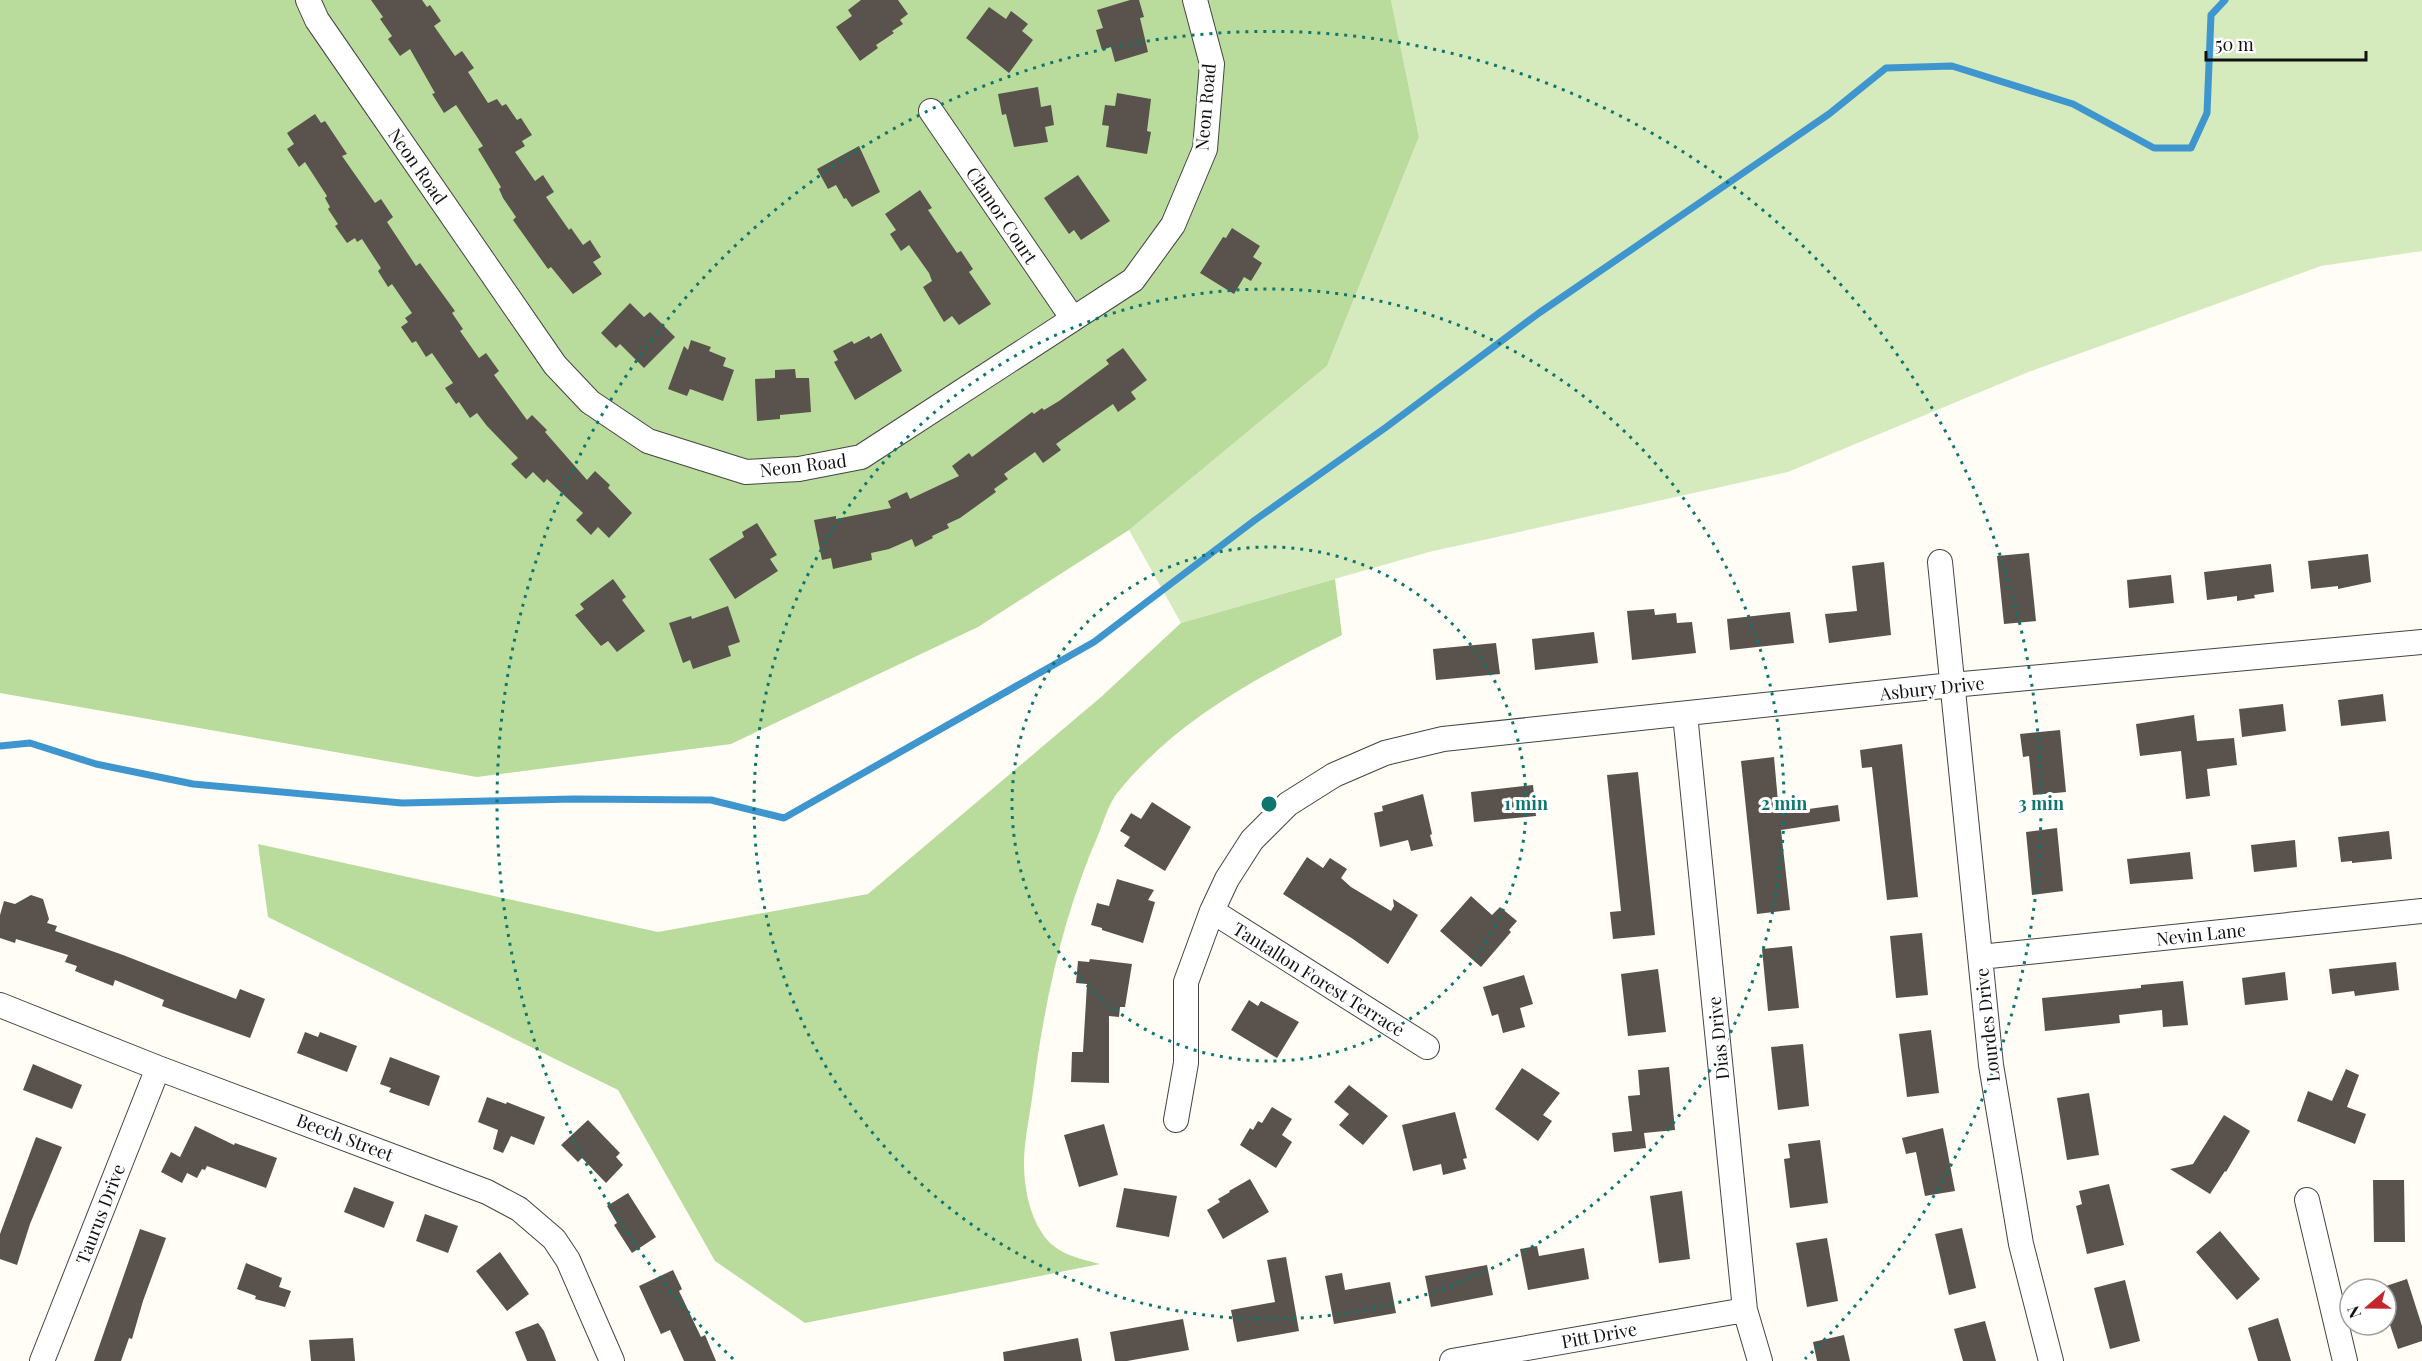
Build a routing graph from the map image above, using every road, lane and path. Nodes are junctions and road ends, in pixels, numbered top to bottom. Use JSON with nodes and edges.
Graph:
{"nodes":[{"id":1,"x":308,"y":0,"type":"edge"},
{"id":2,"x":1195,"y":0,"type":"edge"},
{"id":3,"x":931,"y":111,"type":"dead end"},
{"id":4,"x":1073,"y":319,"type":"junction"},
{"id":5,"x":1940,"y":562,"type":"dead end"},
{"id":6,"x":2422,"y":642,"type":"edge"},
{"id":7,"x":1952,"y":685,"type":"junction"},
{"id":8,"x":1684,"y":714,"type":"junction"},
{"id":9,"x":1212,"y":911,"type":"junction"},
{"id":10,"x":2422,"y":911,"type":"edge"},
{"id":11,"x":1980,"y":957,"type":"junction"},
{"id":12,"x":0,"y":1005,"type":"edge"},
{"id":13,"x":1427,"y":1047,"type":"dead end"},
{"id":14,"x":158,"y":1068,"type":"junction"},
{"id":15,"x":1176,"y":1120,"type":"dead end"},
{"id":16,"x":2307,"y":1200,"type":"dead end"},
{"id":17,"x":1745,"y":1310,"type":"junction"},
{"id":18,"x":42,"y":1361,"type":"edge"},
{"id":19,"x":612,"y":1361,"type":"edge"},
{"id":20,"x":1452,"y":1361,"type":"edge"},
{"id":21,"x":1760,"y":1361,"type":"edge"},
{"id":22,"x":2051,"y":1361,"type":"edge"},
{"id":23,"x":2345,"y":1361,"type":"edge"}],
"edges":[{"from":1,"to":4,"type":"street","name":"Neon Road"},
{"from":2,"to":4,"type":"street","name":"Neon Road"},
{"from":3,"to":4,"type":"street","name":"Clamor Court"},
{"from":5,"to":7,"type":"street","name":"Lourdes Drive"},
{"from":6,"to":7,"type":"street","name":"Asbury Drive"},
{"from":7,"to":8,"type":"street","name":"Asbury Drive"},
{"from":7,"to":11,"type":"street","name":"Lourdes Drive"},
{"from":8,"to":9,"type":"street","name":"Asbury Drive"},
{"from":8,"to":17,"type":"street","name":"Dias Drive"},
{"from":9,"to":13,"type":"street","name":"Tantallon Forest Terrace"},
{"from":9,"to":15,"type":"street","name":"Asbury Drive"},
{"from":10,"to":11,"type":"street","name":"Nevin Lane"},
{"from":11,"to":22,"type":"street","name":"Lourdes Drive"},
{"from":12,"to":14,"type":"street","name":"Beech Street"},
{"from":14,"to":18,"type":"street","name":"Taurus Drive"},
{"from":14,"to":19,"type":"street","name":"Beech Street"},
{"from":16,"to":23,"type":"street"},
{"from":17,"to":20,"type":"street","name":"Pitt Drive"},
{"from":17,"to":21,"type":"street","name":"Dias Drive"}]}
